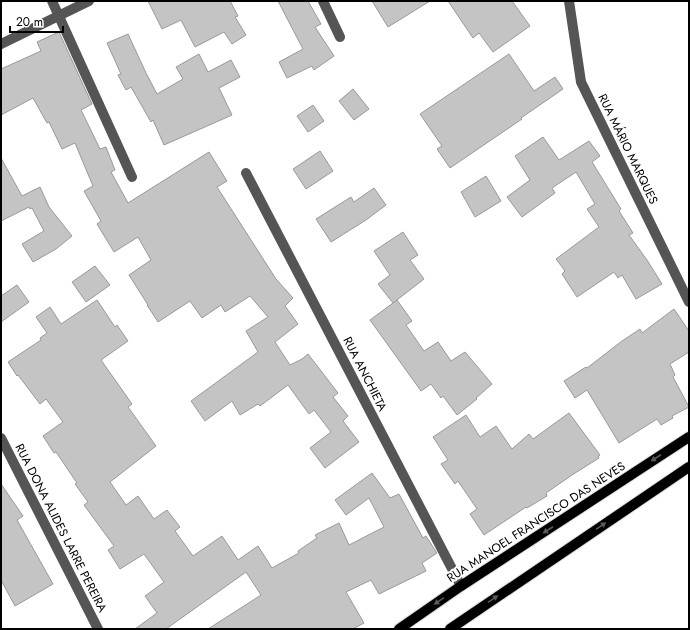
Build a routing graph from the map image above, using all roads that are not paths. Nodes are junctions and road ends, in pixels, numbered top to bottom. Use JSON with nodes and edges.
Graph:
{"nodes":[{"id":1,"x":52,"y":1,"type":"edge"},
{"id":2,"x":89,"y":1,"type":"edge"},
{"id":3,"x":322,"y":1,"type":"edge"},
{"id":4,"x":569,"y":1,"type":"edge"},
{"id":5,"x":58,"y":16,"type":"junction"},
{"id":6,"x":340,"y":37,"type":"dead end"},
{"id":7,"x":1,"y":44,"type":"edge"},
{"id":8,"x":246,"y":173,"type":"dead end"},
{"id":9,"x":132,"y":177,"type":"dead end"},
{"id":10,"x":689,"y":302,"type":"edge"},
{"id":11,"x":689,"y":437,"type":"edge"},
{"id":12,"x":1,"y":438,"type":"edge"},
{"id":13,"x":689,"y":467,"type":"edge"},
{"id":14,"x":461,"y":586,"type":"junction"},
{"id":15,"x":98,"y":629,"type":"edge"},
{"id":16,"x":399,"y":629,"type":"edge"},
{"id":17,"x":450,"y":629,"type":"edge"}],
"edges":[{"from":1,"to":5,"type":"street"},
{"from":2,"to":5,"type":"street"},
{"from":3,"to":6,"type":"street"},
{"from":4,"to":10,"type":"street","name":"RUA MÁRIO MARQUES"},
{"from":5,"to":7,"type":"street"},
{"from":5,"to":9,"type":"street"},
{"from":8,"to":14,"type":"street","name":"RUA ANCHIETA"},
{"from":11,"to":14,"type":"main road","name":"RUA MANOEL FRANCISCO DAS NEVES","one_way":true},
{"from":12,"to":15,"type":"street","name":"RUA DONA ALIDES LARRE PEREIRA"},
{"from":17,"to":13,"type":"main road","one_way":true},
{"from":14,"to":16,"type":"main road","name":"RUA MANOEL FRANCISCO DAS NEVES","one_way":true}]}
